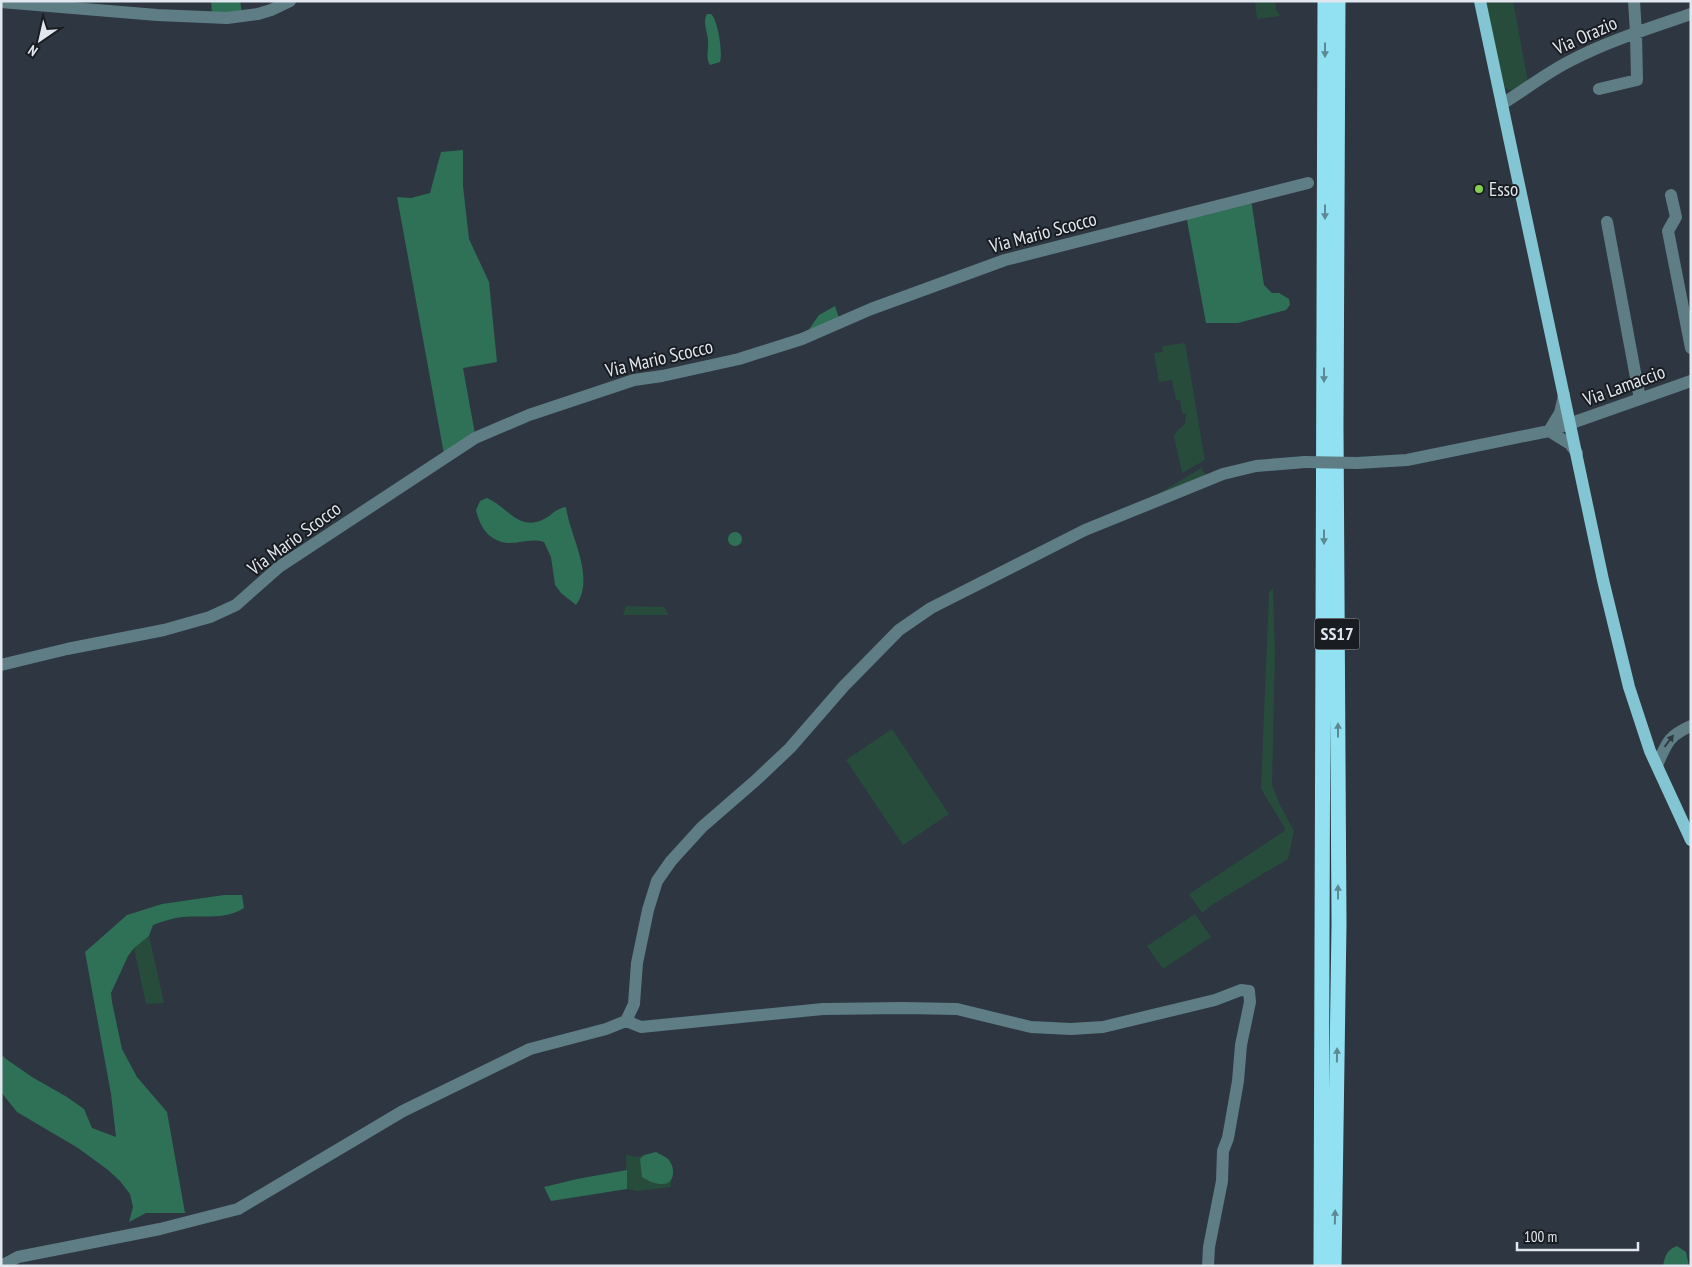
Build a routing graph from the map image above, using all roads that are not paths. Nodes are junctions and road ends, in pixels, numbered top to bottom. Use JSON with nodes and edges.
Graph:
{"nodes":[{"id":1,"x":290,"y":1,"type":"edge"},
{"id":2,"x":1325,"y":1,"type":"edge"},
{"id":3,"x":1338,"y":1,"type":"edge"},
{"id":4,"x":1480,"y":1,"type":"edge"},
{"id":5,"x":1634,"y":1,"type":"edge"},
{"id":6,"x":1,"y":2,"type":"edge"},
{"id":7,"x":1691,"y":14,"type":"edge"},
{"id":8,"x":1636,"y":33,"type":"junction"},
{"id":9,"x":1599,"y":89,"type":"dead end"},
{"id":10,"x":1502,"y":104,"type":"junction"},
{"id":11,"x":1308,"y":183,"type":"dead end"},
{"id":12,"x":1670,"y":195,"type":"dead end"},
{"id":13,"x":1607,"y":222,"type":"dead end"},
{"id":14,"x":1691,"y":348,"type":"edge"},
{"id":15,"x":1691,"y":381,"type":"edge"},
{"id":16,"x":1564,"y":395,"type":"junction"},
{"id":17,"x":1640,"y":399,"type":"junction"},
{"id":18,"x":1570,"y":424,"type":"junction"},
{"id":19,"x":1549,"y":431,"type":"junction"},
{"id":20,"x":1577,"y":453,"type":"junction"},
{"id":21,"x":1,"y":665,"type":"edge"},
{"id":22,"x":1691,"y":726,"type":"edge"},
{"id":23,"x":1657,"y":765,"type":"junction"},
{"id":24,"x":1691,"y":840,"type":"edge"},
{"id":25,"x":626,"y":1020,"type":"junction"},
{"id":26,"x":1,"y":1266,"type":"edge"},
{"id":27,"x":1208,"y":1266,"type":"edge"},
{"id":28,"x":1320,"y":1266,"type":"edge"},
{"id":29,"x":1334,"y":1266,"type":"edge"}],
"edges":[{"from":1,"to":6,"type":"street"},
{"from":2,"to":28,"type":"highway","number":"SS17","one_way":true},
{"from":29,"to":3,"type":"highway","number":"SS17","one_way":true},
{"from":4,"to":10,"type":"main road"},
{"from":5,"to":8,"type":"street"},
{"from":7,"to":8,"type":"street","name":"Via Orazio"},
{"from":8,"to":9,"type":"street"},
{"from":8,"to":10,"type":"street","name":"Via Orazio"},
{"from":10,"to":16,"type":"main road"},
{"from":11,"to":21,"type":"street","name":"Via Mario Scocco"},
{"from":12,"to":14,"type":"street"},
{"from":13,"to":17,"type":"street"},
{"from":15,"to":17,"type":"street","name":"Via Lamaccio"},
{"from":16,"to":18,"type":"main road"},
{"from":16,"to":19,"type":"street"},
{"from":17,"to":18,"type":"street","name":"Via Lamaccio"},
{"from":18,"to":19,"type":"street","name":"Via Lamaccio"},
{"from":18,"to":20,"type":"main road"},
{"from":19,"to":20,"type":"street"},
{"from":19,"to":25,"type":"street","name":"Via Lamaccio","bridge":true},
{"from":20,"to":23,"type":"main road"},
{"from":23,"to":22,"type":"street","one_way":true},
{"from":23,"to":24,"type":"main road"},
{"from":25,"to":26,"type":"street"},
{"from":25,"to":27,"type":"street"}]}
